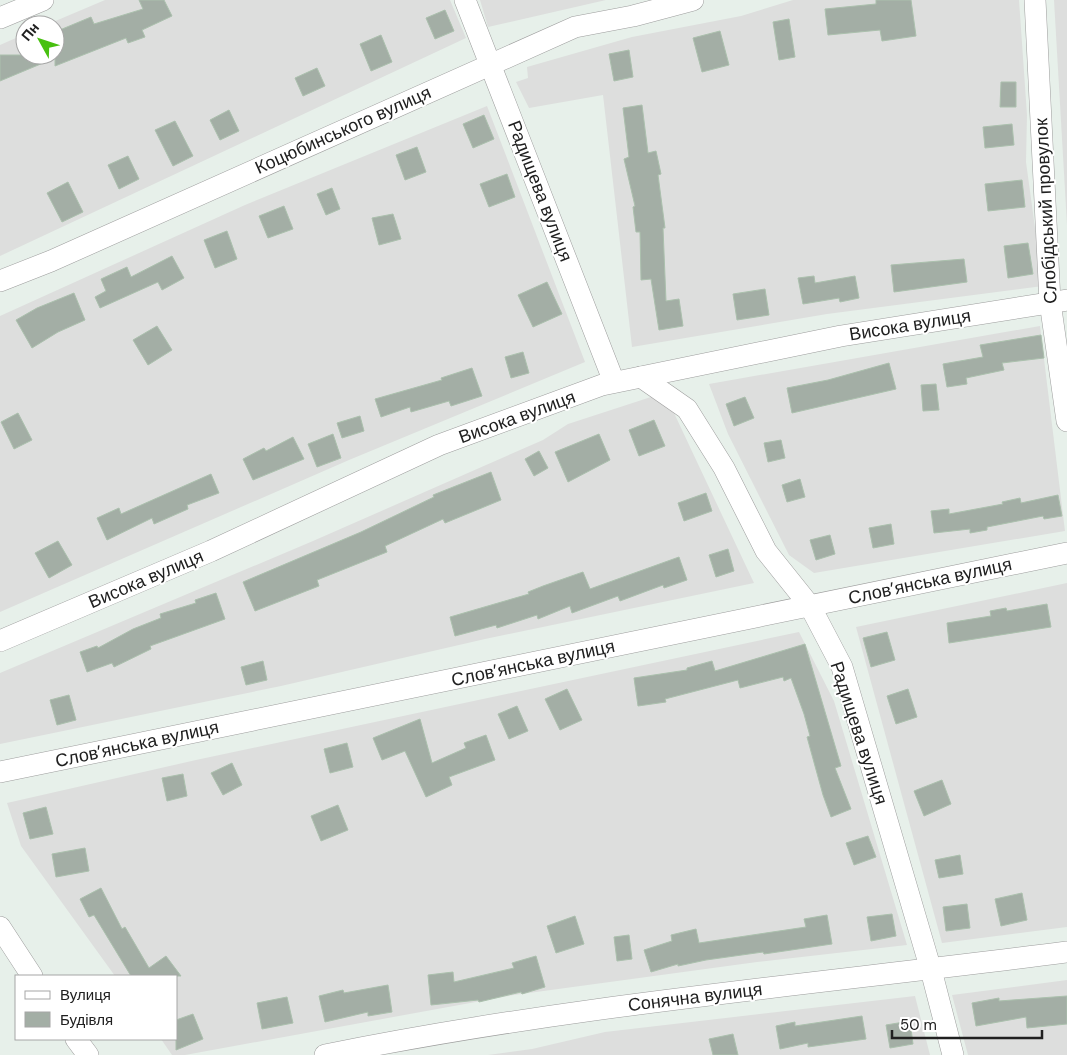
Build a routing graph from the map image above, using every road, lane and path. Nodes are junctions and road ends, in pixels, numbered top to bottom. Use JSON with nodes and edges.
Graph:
{"nodes":[{"id":1,"x":42,"y":0,"type":"edge"},
{"id":2,"x":465,"y":0,"type":"edge"},
{"id":3,"x":693,"y":0,"type":"edge"},
{"id":4,"x":1035,"y":0,"type":"edge"},
{"id":5,"x":0,"y":18,"type":"edge"},
{"id":6,"x":491,"y":64,"type":"junction"},
{"id":7,"x":0,"y":281,"type":"edge"},
{"id":8,"x":1058,"y":301,"type":"edge"},
{"id":9,"x":641,"y":377,"type":"junction"},
{"id":10,"x":614,"y":382,"type":"junction"},
{"id":11,"x":1067,"y":421,"type":"edge"},
{"id":12,"x":1067,"y":554,"type":"edge"},
{"id":13,"x":810,"y":606,"type":"junction"},
{"id":14,"x":0,"y":641,"type":"edge"},
{"id":15,"x":0,"y":772,"type":"edge"},
{"id":16,"x":0,"y":927,"type":"edge"},
{"id":17,"x":1067,"y":952,"type":"edge"},
{"id":18,"x":931,"y":970,"type":"junction"},
{"id":19,"x":31,"y":975,"type":"edge"},
{"id":20,"x":77,"y":1040,"type":"edge"},
{"id":21,"x":88,"y":1055,"type":"edge"},
{"id":22,"x":325,"y":1055,"type":"edge"},
{"id":23,"x":953,"y":1055,"type":"edge"}],
"edges":[{"from":1,"to":5,"type":"street"},
{"from":2,"to":6,"type":"street","name":"Радищева вулиця"},
{"from":3,"to":6,"type":"street","name":"Коцюбинського вулиця"},
{"from":4,"to":8,"type":"street","name":"Слобідський провулок"},
{"from":6,"to":7,"type":"street","name":"Коцюбинського вулиця"},
{"from":6,"to":10,"type":"street","name":"Радищева вулиця"},
{"from":8,"to":9,"type":"street","name":"Висока вулиця"},
{"from":8,"to":11,"type":"street","name":"Слобідський провулок"},
{"from":9,"to":10,"type":"street","name":"Висока вулиця"},
{"from":9,"to":13,"type":"street","name":"Радищева вулиця"},
{"from":10,"to":14,"type":"street","name":"Висока вулиця"},
{"from":12,"to":13,"type":"street","name":"Слов’янська вулиця"},
{"from":13,"to":15,"type":"street","name":"Слов’янська вулиця"},
{"from":13,"to":18,"type":"street","name":"Радищева вулиця"},
{"from":16,"to":19,"type":"street"},
{"from":17,"to":18,"type":"street","name":"Сонячна вулиця"},
{"from":18,"to":22,"type":"street","name":"Сонячна вулиця"},
{"from":18,"to":23,"type":"street","name":"Радищева вулиця"},
{"from":20,"to":21,"type":"street"}]}
